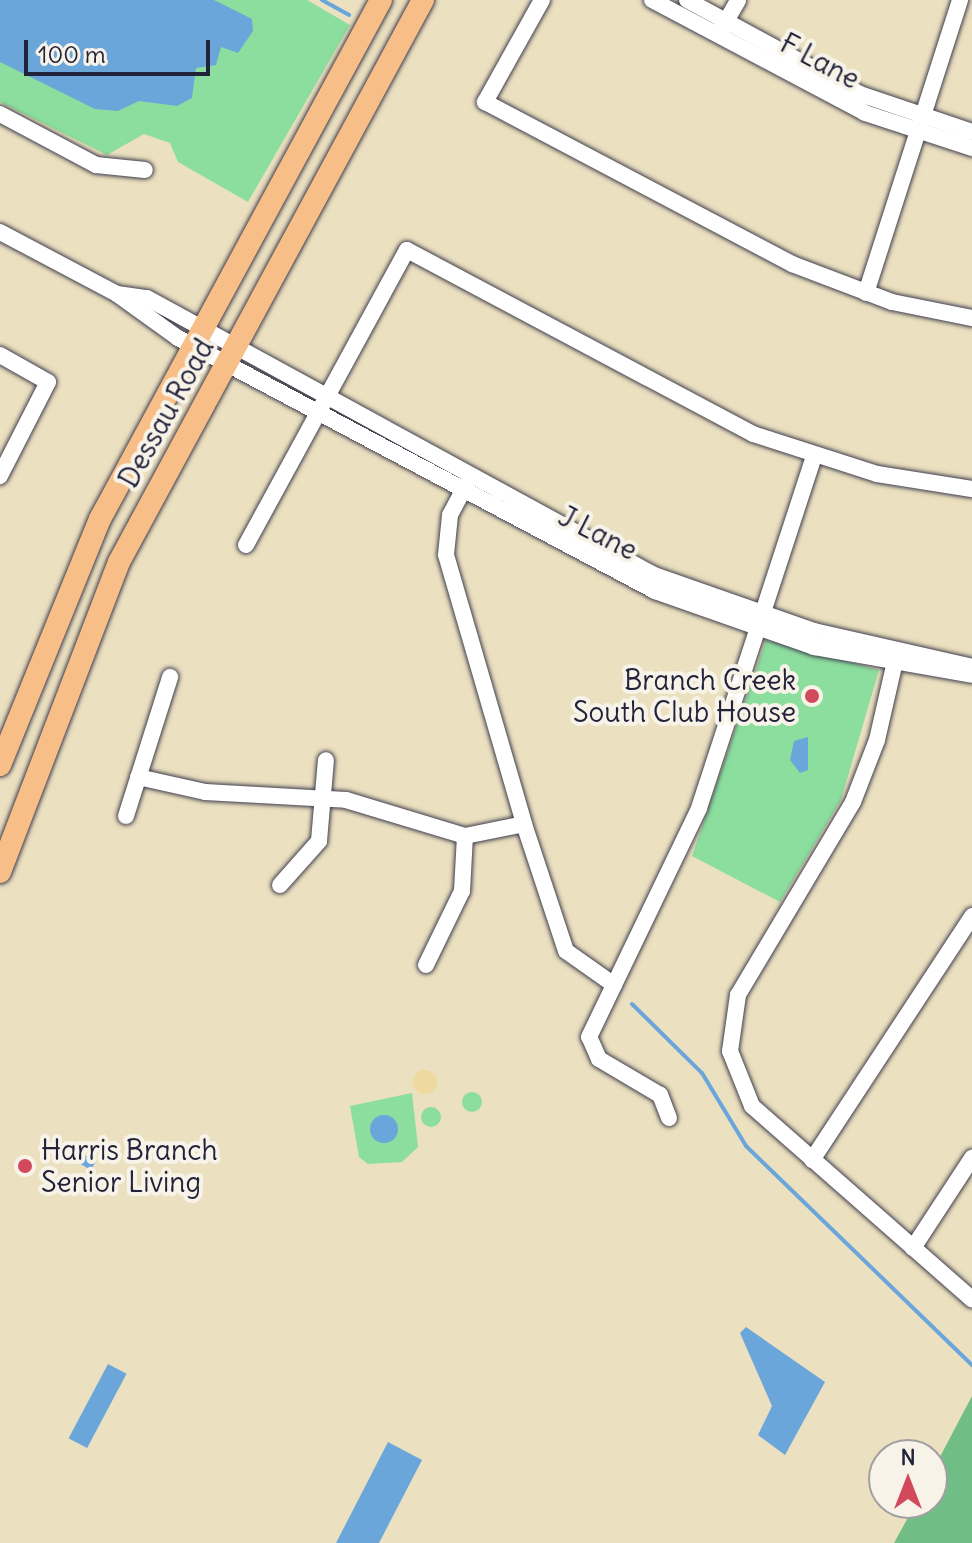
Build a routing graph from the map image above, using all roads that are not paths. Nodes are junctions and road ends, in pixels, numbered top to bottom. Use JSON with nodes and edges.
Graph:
{"nodes":[{"id":1,"x":381,"y":0,"type":"edge"},
{"id":2,"x":423,"y":0,"type":"edge"},
{"id":3,"x":542,"y":0,"type":"edge"},
{"id":4,"x":652,"y":0,"type":"edge"},
{"id":5,"x":687,"y":0,"type":"edge"},
{"id":6,"x":738,"y":0,"type":"edge"},
{"id":7,"x":960,"y":0,"type":"edge"},
{"id":8,"x":722,"y":28,"type":"junction"},
{"id":9,"x":0,"y":114,"type":"edge"},
{"id":10,"x":920,"y":126,"type":"junction"},
{"id":11,"x":972,"y":132,"type":"edge"},
{"id":12,"x":972,"y":148,"type":"edge"},
{"id":13,"x":145,"y":170,"type":"dead end"},
{"id":14,"x":0,"y":233,"type":"edge"},
{"id":15,"x":866,"y":293,"type":"junction"},
{"id":16,"x":972,"y":318,"type":"edge"},
{"id":17,"x":199,"y":338,"type":"junction"},
{"id":18,"x":0,"y":355,"type":"edge"},
{"id":19,"x":232,"y":356,"type":"junction"},
{"id":20,"x":327,"y":397,"type":"junction"},
{"id":21,"x":318,"y":413,"type":"junction"},
{"id":22,"x":814,"y":457,"type":"junction"},
{"id":23,"x":0,"y":476,"type":"edge"},
{"id":24,"x":466,"y":484,"type":"junction"},
{"id":25,"x":972,"y":489,"type":"edge"},
{"id":26,"x":246,"y":545,"type":"dead end"},
{"id":27,"x":760,"y":623,"type":"junction"},
{"id":28,"x":49,"y":634,"type":"junction"},
{"id":29,"x":84,"y":645,"type":"junction"},
{"id":30,"x":896,"y":657,"type":"junction"},
{"id":31,"x":972,"y":667,"type":"edge"},
{"id":32,"x":972,"y":675,"type":"edge"},
{"id":33,"x":170,"y":677,"type":"dead end"},
{"id":34,"x":326,"y":760,"type":"dead end"},
{"id":35,"x":0,"y":765,"type":"edge"},
{"id":36,"x":138,"y":777,"type":"junction"},
{"id":37,"x":323,"y":797,"type":"junction"},
{"id":38,"x":126,"y":816,"type":"dead end"},
{"id":39,"x":524,"y":824,"type":"junction"},
{"id":40,"x":465,"y":836,"type":"junction"},
{"id":41,"x":0,"y":872,"type":"edge"},
{"id":42,"x":280,"y":885,"type":"dead end"},
{"id":43,"x":972,"y":916,"type":"edge"},
{"id":44,"x":967,"y":935,"type":"edge"},
{"id":45,"x":426,"y":965,"type":"dead end"},
{"id":46,"x":614,"y":985,"type":"junction"},
{"id":47,"x":669,"y":1118,"type":"dead end"},
{"id":48,"x":972,"y":1158,"type":"edge"},
{"id":49,"x":812,"y":1160,"type":"junction"},
{"id":50,"x":913,"y":1248,"type":"junction"},
{"id":51,"x":972,"y":1299,"type":"edge"}],
"edges":[{"from":1,"to":17,"type":"main road","name":"Dessau Road"},
{"from":2,"to":19,"type":"main road","name":"Dessau Road"},
{"from":3,"to":15,"type":"street"},
{"from":4,"to":8,"type":"street","name":"F Lane"},
{"from":5,"to":8,"type":"street","name":"F Lane"},
{"from":6,"to":8,"type":"street"},
{"from":7,"to":10,"type":"street"},
{"from":8,"to":10,"type":"street","name":"F Lane"},
{"from":9,"to":13,"type":"street"},
{"from":10,"to":11,"type":"street","name":"F Lane"},
{"from":10,"to":12,"type":"street","name":"F Lane"},
{"from":10,"to":15,"type":"street"},
{"from":14,"to":17,"type":"street"},
{"from":15,"to":16,"type":"street"},
{"from":17,"to":19,"type":"street"},
{"from":17,"to":28,"type":"main road","name":"Dessau Road"},
{"from":18,"to":23,"type":"street"},
{"from":19,"to":20,"type":"street","name":"J Lane"},
{"from":19,"to":21,"type":"street","name":"J Lane"},
{"from":19,"to":29,"type":"main road","name":"Dessau Road"},
{"from":20,"to":21,"type":"street"},
{"from":20,"to":22,"type":"street"},
{"from":20,"to":24,"type":"street","name":"J Lane"},
{"from":21,"to":24,"type":"street","name":"J Lane"},
{"from":21,"to":26,"type":"street"},
{"from":22,"to":25,"type":"street"},
{"from":22,"to":27,"type":"street"},
{"from":24,"to":27,"type":"street","name":"J Lane"},
{"from":24,"to":39,"type":"street"},
{"from":27,"to":30,"type":"street","name":"J Lane"},
{"from":27,"to":46,"type":"street"},
{"from":28,"to":29,"type":"main road"},
{"from":28,"to":35,"type":"main road","name":"Dessau Road"},
{"from":29,"to":41,"type":"main road","name":"Dessau Road"},
{"from":30,"to":31,"type":"street","name":"J Lane"},
{"from":30,"to":32,"type":"street","name":"J Lane"},
{"from":30,"to":49,"type":"street"},
{"from":33,"to":36,"type":"street"},
{"from":34,"to":37,"type":"street"},
{"from":36,"to":37,"type":"street"},
{"from":36,"to":38,"type":"street"},
{"from":37,"to":40,"type":"street"},
{"from":37,"to":42,"type":"street"},
{"from":39,"to":40,"type":"street"},
{"from":39,"to":46,"type":"street"},
{"from":40,"to":45,"type":"street"},
{"from":43,"to":44,"type":"street"},
{"from":44,"to":49,"type":"street"},
{"from":46,"to":47,"type":"street"},
{"from":48,"to":50,"type":"street"},
{"from":49,"to":50,"type":"street"},
{"from":50,"to":51,"type":"street"}]}
